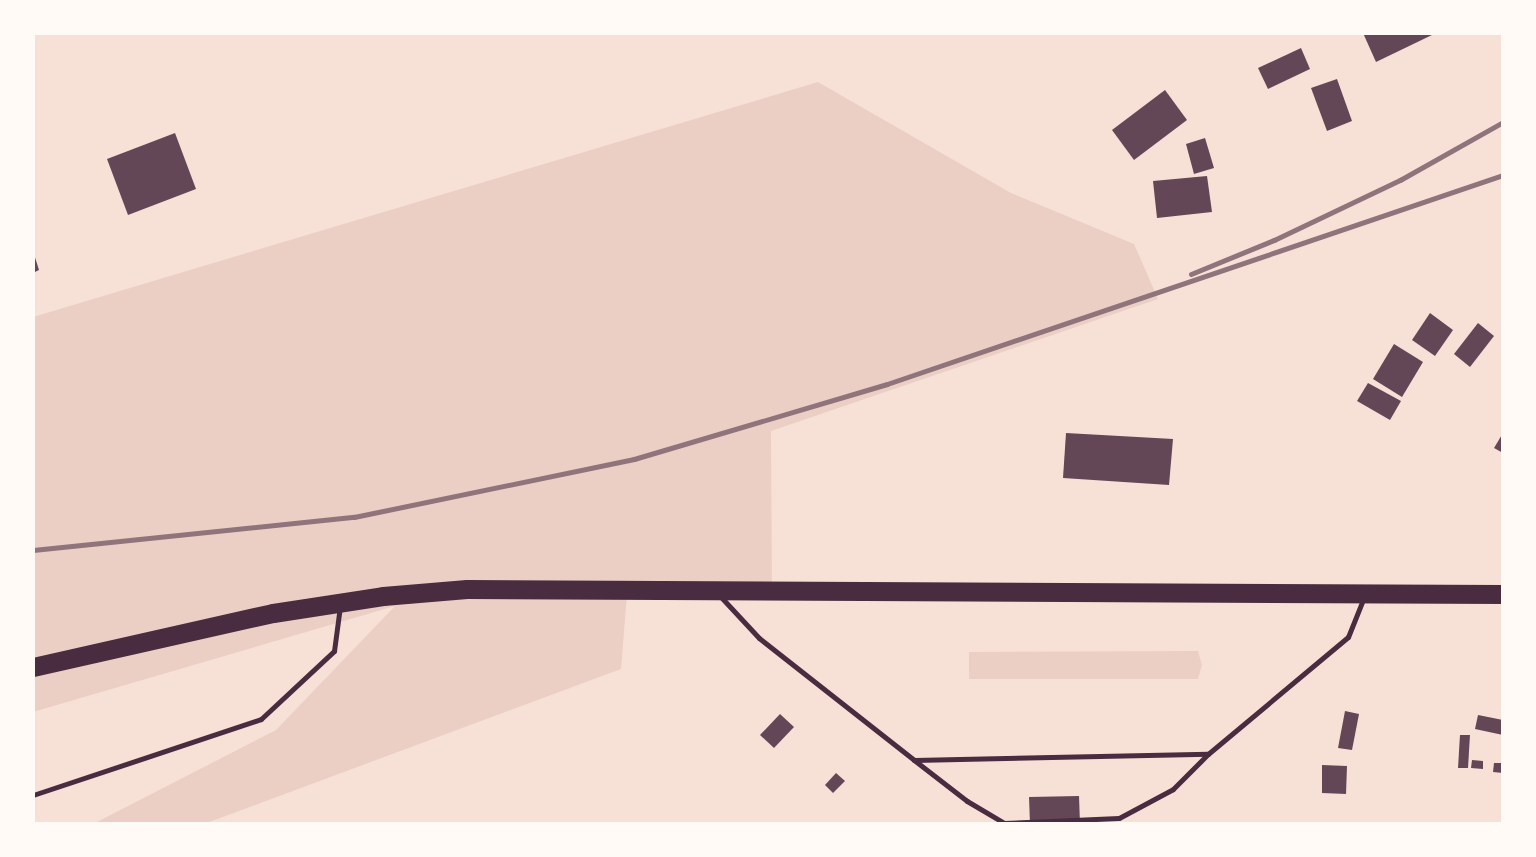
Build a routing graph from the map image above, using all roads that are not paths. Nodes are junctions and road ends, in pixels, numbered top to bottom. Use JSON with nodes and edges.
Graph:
{"nodes":[{"id":1,"x":713,"y":589,"type":"junction"},
{"id":2,"x":1503,"y":594,"type":"edge"},
{"id":3,"x":1364,"y":596,"type":"junction"},
{"id":4,"x":341,"y":602,"type":"junction"},
{"id":5,"x":33,"y":667,"type":"edge"},
{"id":6,"x":1209,"y":754,"type":"junction"},
{"id":7,"x":914,"y":760,"type":"junction"},
{"id":8,"x":33,"y":795,"type":"edge"}],
"edges":[{"from":1,"to":3,"type":"highway"},
{"from":1,"to":4,"type":"highway"},
{"from":1,"to":7,"type":"lane"},
{"from":2,"to":3,"type":"highway"},
{"from":3,"to":6,"type":"lane"},
{"from":4,"to":5,"type":"highway"},
{"from":4,"to":8,"type":"lane"},
{"from":6,"to":7,"type":"lane"},
{"from":6,"to":7,"type":"lane"}]}
